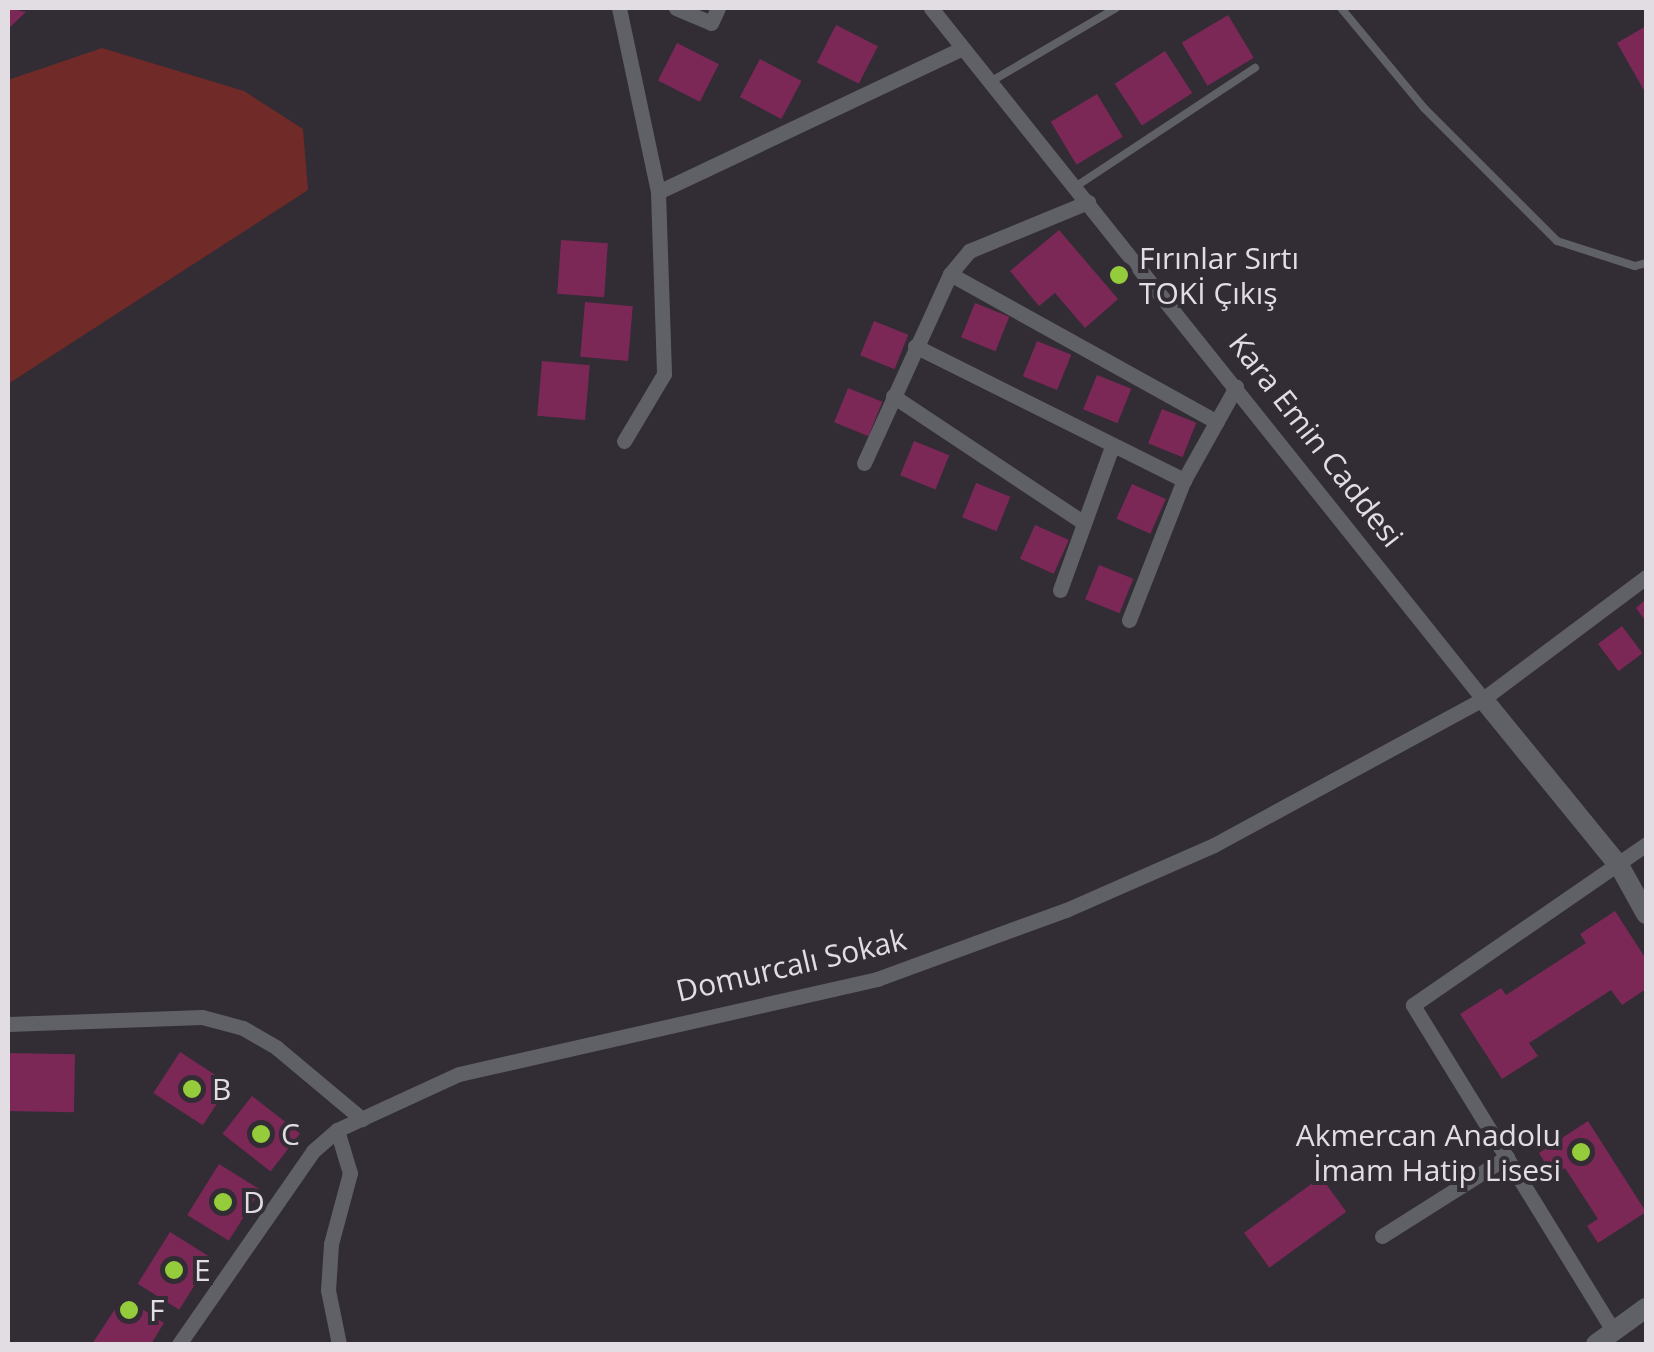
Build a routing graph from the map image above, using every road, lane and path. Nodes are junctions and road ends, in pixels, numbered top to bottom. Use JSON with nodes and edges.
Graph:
{"nodes":[{"id":1,"x":619,"y":8,"type":"edge"},
{"id":2,"x":676,"y":8,"type":"edge"},
{"id":3,"x":718,"y":8,"type":"edge"},
{"id":4,"x":930,"y":8,"type":"edge"},
{"id":5,"x":1116,"y":8,"type":"edge"},
{"id":6,"x":1342,"y":8,"type":"edge"},
{"id":7,"x":962,"y":48,"type":"junction"},
{"id":8,"x":1255,"y":68,"type":"dead end"},
{"id":9,"x":990,"y":82,"type":"junction"},
{"id":10,"x":1075,"y":186,"type":"junction"},
{"id":11,"x":658,"y":192,"type":"junction"},
{"id":12,"x":1088,"y":202,"type":"junction"},
{"id":13,"x":1646,"y":263,"type":"edge"},
{"id":14,"x":950,"y":274,"type":"junction"},
{"id":15,"x":916,"y":346,"type":"junction"},
{"id":16,"x":1236,"y":387,"type":"junction"},
{"id":17,"x":893,"y":396,"type":"junction"},
{"id":18,"x":1217,"y":422,"type":"junction"},
{"id":19,"x":624,"y":441,"type":"dead end"},
{"id":20,"x":1111,"y":449,"type":"junction"},
{"id":21,"x":864,"y":463,"type":"dead end"},
{"id":22,"x":1184,"y":480,"type":"junction"},
{"id":23,"x":1084,"y":523,"type":"junction"},
{"id":24,"x":1646,"y":576,"type":"edge"},
{"id":25,"x":1060,"y":590,"type":"dead end"},
{"id":26,"x":1129,"y":620,"type":"dead end"},
{"id":27,"x":1484,"y":699,"type":"junction"},
{"id":28,"x":1646,"y":844,"type":"edge"},
{"id":29,"x":1620,"y":867,"type":"junction"},
{"id":30,"x":1646,"y":914,"type":"edge"},
{"id":31,"x":8,"y":1024,"type":"edge"},
{"id":32,"x":362,"y":1119,"type":"junction"},
{"id":33,"x":337,"y":1130,"type":"junction"},
{"id":34,"x":1506,"y":1157,"type":"junction"},
{"id":35,"x":1382,"y":1236,"type":"dead end"},
{"id":36,"x":1646,"y":1308,"type":"edge"},
{"id":37,"x":1614,"y":1332,"type":"junction"},
{"id":38,"x":179,"y":1344,"type":"edge"},
{"id":39,"x":339,"y":1344,"type":"edge"},
{"id":40,"x":1596,"y":1344,"type":"edge"}],
"edges":[{"from":1,"to":11,"type":"street"},
{"from":2,"to":3,"type":"street"},
{"from":4,"to":7,"type":"street","name":"Kara Emin Caddesi"},
{"from":5,"to":9,"type":"lane"},
{"from":6,"to":13,"type":"lane"},
{"from":7,"to":9,"type":"street","name":"Kara Emin Caddesi"},
{"from":7,"to":11,"type":"street"},
{"from":8,"to":10,"type":"lane"},
{"from":9,"to":10,"type":"street","name":"Kara Emin Caddesi"},
{"from":10,"to":12,"type":"street","name":"Kara Emin Caddesi"},
{"from":11,"to":19,"type":"street"},
{"from":12,"to":14,"type":"street"},
{"from":12,"to":16,"type":"street","name":"Kara Emin Caddesi"},
{"from":14,"to":15,"type":"street"},
{"from":14,"to":18,"type":"street"},
{"from":15,"to":17,"type":"street"},
{"from":15,"to":20,"type":"street"},
{"from":16,"to":18,"type":"street"},
{"from":16,"to":27,"type":"street","name":"Kara Emin Caddesi"},
{"from":17,"to":21,"type":"street"},
{"from":17,"to":23,"type":"street"},
{"from":18,"to":22,"type":"street"},
{"from":20,"to":22,"type":"street"},
{"from":20,"to":23,"type":"street"},
{"from":22,"to":26,"type":"street"},
{"from":23,"to":25,"type":"street"},
{"from":24,"to":27,"type":"street","name":"Domurcalı Sokak"},
{"from":27,"to":29,"type":"street","name":"Kara Emin Caddesi"},
{"from":27,"to":32,"type":"street","name":"Domurcalı Sokak"},
{"from":28,"to":29,"type":"street"},
{"from":29,"to":30,"type":"street","name":"Kara Emin Caddesi"},
{"from":29,"to":34,"type":"street"},
{"from":31,"to":32,"type":"street"},
{"from":32,"to":33,"type":"street","name":"Domurcalı Sokak"},
{"from":33,"to":38,"type":"street","name":"Domurcalı Sokak"},
{"from":33,"to":39,"type":"street"},
{"from":34,"to":35,"type":"street"},
{"from":34,"to":37,"type":"street"},
{"from":36,"to":37,"type":"street"},
{"from":37,"to":40,"type":"street"}]}
